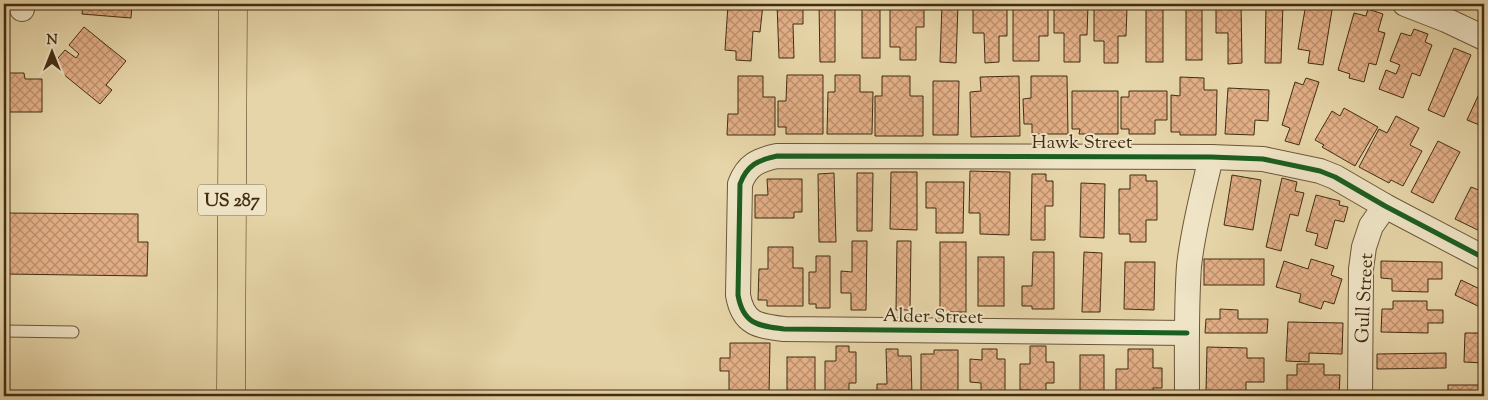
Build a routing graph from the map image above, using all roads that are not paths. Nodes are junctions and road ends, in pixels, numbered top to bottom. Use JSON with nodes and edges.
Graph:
{"nodes":[{"id":1,"x":233,"y":4,"type":"edge"},
{"id":2,"x":1405,"y":4,"type":"edge"},
{"id":3,"x":1450,"y":12,"type":"edge"},
{"id":4,"x":1484,"y":38,"type":"edge"},
{"id":5,"x":1211,"y":156,"type":"junction"},
{"id":6,"x":1385,"y":206,"type":"junction"},
{"id":7,"x":738,"y":254,"type":"joint"},
{"id":8,"x":1484,"y":258,"type":"edge"},
{"id":9,"x":4,"y":331,"type":"edge"},
{"id":10,"x":73,"y":332,"type":"dead end"},
{"id":11,"x":1187,"y":334,"type":"junction"},
{"id":12,"x":230,"y":396,"type":"edge"},
{"id":13,"x":1187,"y":396,"type":"edge"},
{"id":14,"x":1360,"y":396,"type":"edge"}],
"edges":[{"from":1,"to":12,"type":"main road","number":"US 287"},
{"from":2,"to":3,"type":"street"},
{"from":3,"to":4,"type":"street"},
{"from":5,"to":6,"type":"street","name":"Hawk Street"},
{"from":5,"to":7,"type":"street","name":"Hawk Street"},
{"from":5,"to":11,"type":"street"},
{"from":6,"to":8,"type":"street","name":"Hawk Street"},
{"from":6,"to":14,"type":"street","name":"Gull Street"},
{"from":7,"to":11,"type":"street","name":"Alder Street"},
{"from":9,"to":10,"type":"lane"},
{"from":11,"to":13,"type":"street"}]}
